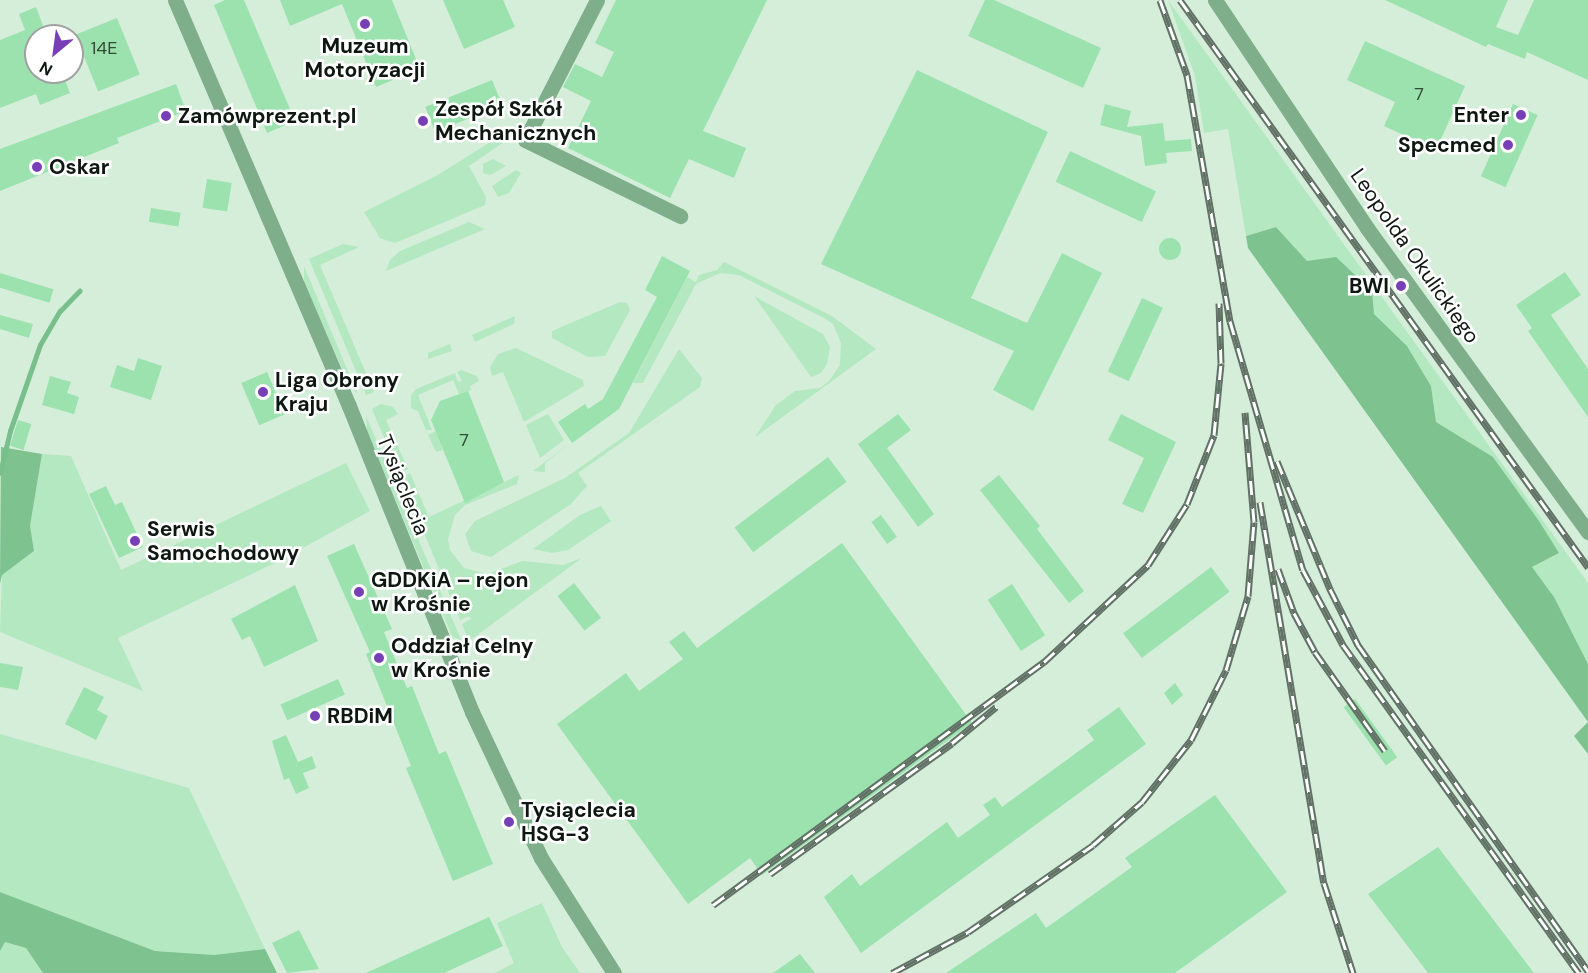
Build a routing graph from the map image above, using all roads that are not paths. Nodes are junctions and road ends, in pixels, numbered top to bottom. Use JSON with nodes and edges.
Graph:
{"nodes":[{"id":1,"x":175,"y":0,"type":"edge"},
{"id":2,"x":597,"y":0,"type":"edge"},
{"id":3,"x":1215,"y":0,"type":"edge"},
{"id":4,"x":680,"y":216,"type":"dead end"},
{"id":5,"x":1588,"y":532,"type":"edge"},
{"id":6,"x":614,"y":973,"type":"edge"}],
"edges":[{"from":1,"to":6,"type":"street","name":"Tysiąclecia"},
{"from":2,"to":4,"type":"street"},
{"from":3,"to":5,"type":"street","name":"Leopolda Okulickiego"}]}
